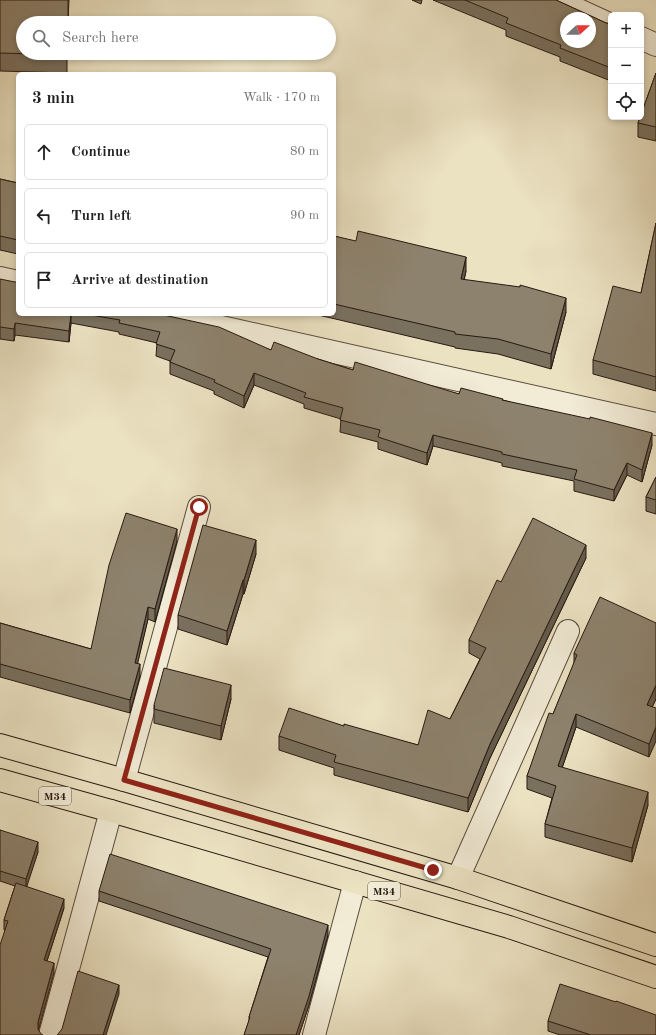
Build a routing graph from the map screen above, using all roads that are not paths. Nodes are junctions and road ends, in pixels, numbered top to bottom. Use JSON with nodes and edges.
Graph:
{"nodes":[{"id":1,"x":556,"y":0,"type":"edge"},
{"id":2,"x":608,"y":24,"type":"edge"},
{"id":3,"x":644,"y":39,"type":"edge"},
{"id":4,"x":656,"y":45,"type":"edge"},
{"id":5,"x":0,"y":278,"type":"edge"},
{"id":6,"x":16,"y":282,"type":"edge"},
{"id":7,"x":172,"y":316,"type":"edge"},
{"id":8,"x":656,"y":424,"type":"edge"},
{"id":9,"x":199,"y":507,"type":"dead end"},
{"id":10,"x":568,"y":631,"type":"dead end"},
{"id":11,"x":0,"y":745,"type":"edge"},
{"id":12,"x":0,"y":780,"type":"edge"},
{"id":13,"x":124,"y":780,"type":"junction"},
{"id":14,"x":111,"y":811,"type":"junction"},
{"id":15,"x":458,"y":878,"type":"junction"},
{"id":16,"x":355,"y":882,"type":"junction"},
{"id":17,"x":656,"y":945,"type":"edge"},
{"id":18,"x":656,"y":977,"type":"edge"},
{"id":19,"x":50,"y":1035,"type":"edge"},
{"id":20,"x":314,"y":1035,"type":"edge"}],
"edges":[{"from":1,"to":2,"type":"street"},
{"from":3,"to":4,"type":"street"},
{"from":5,"to":6,"type":"street"},
{"from":7,"to":8,"type":"street"},
{"from":9,"to":13,"type":"street"},
{"from":10,"to":15,"type":"street"},
{"from":11,"to":13,"type":"main road"},
{"from":12,"to":14,"type":"main road","number":"M34"},
{"from":13,"to":15,"type":"main road"},
{"from":14,"to":16,"type":"main road","number":"M34"},
{"from":14,"to":19,"type":"street"},
{"from":15,"to":17,"type":"main road"},
{"from":16,"to":18,"type":"main road","number":"M34"},
{"from":16,"to":20,"type":"street"}]}
